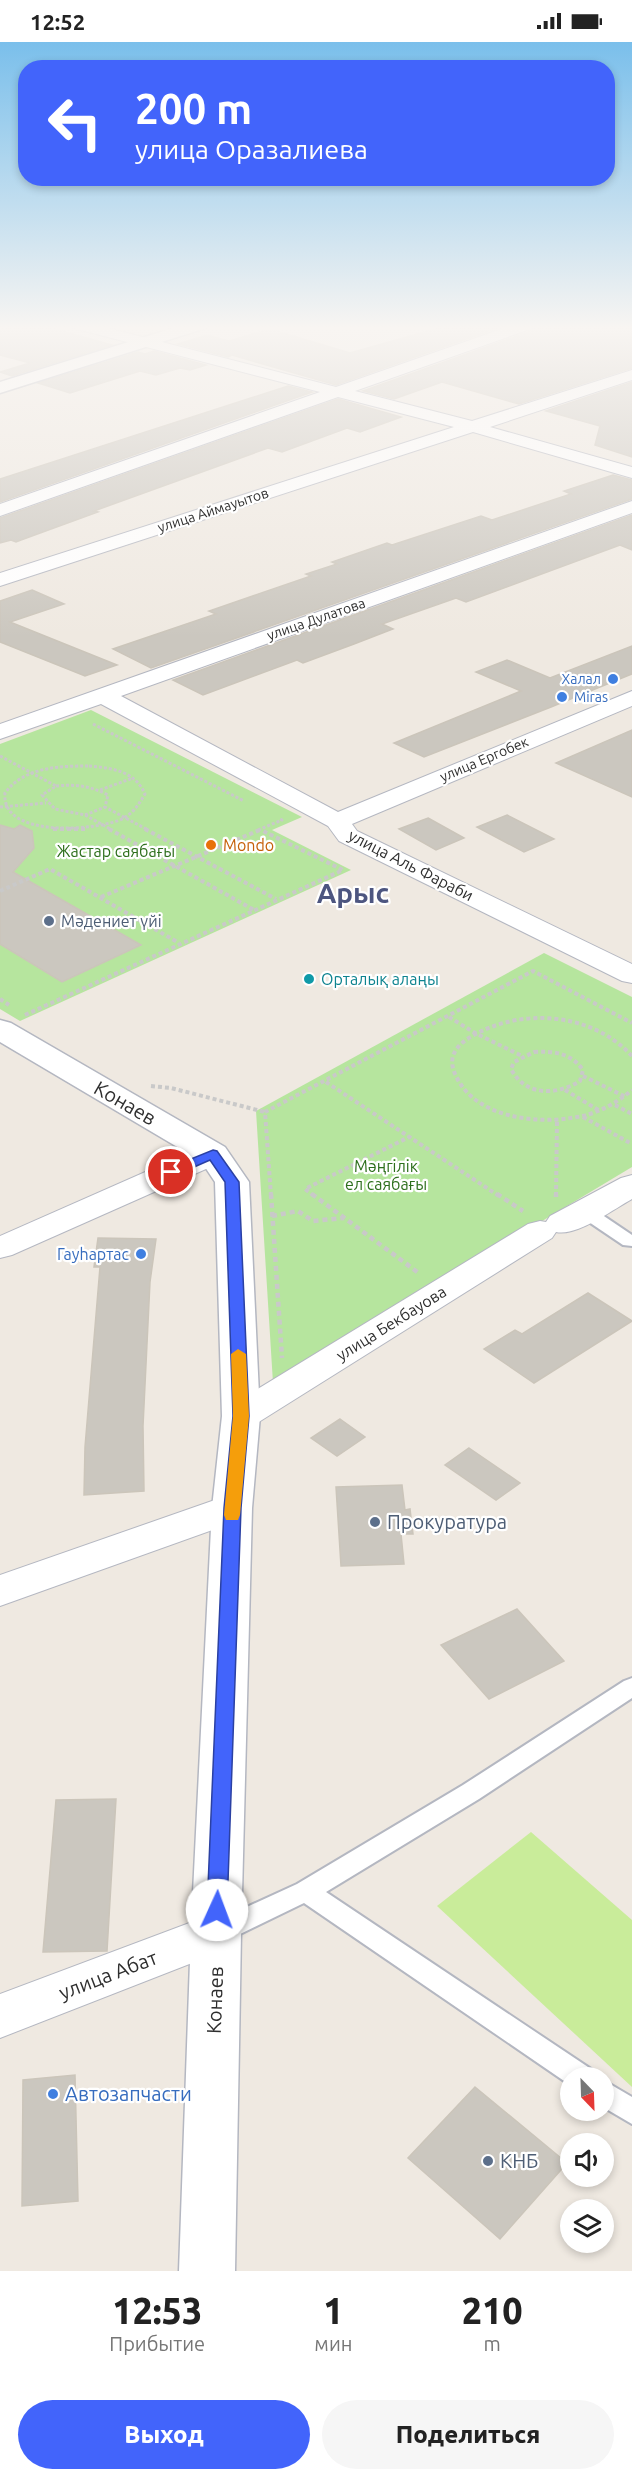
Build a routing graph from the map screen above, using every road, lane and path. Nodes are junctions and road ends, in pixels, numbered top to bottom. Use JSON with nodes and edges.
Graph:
{"nodes":[{"id":1,"x":231,"y":429,"type":"edge"},
{"id":2,"x":461,"y":429,"type":"edge"},
{"id":3,"x":480,"y":429,"type":"edge"},
{"id":4,"x":632,"y":473,"type":"edge"},
{"id":5,"x":632,"y":507,"type":"edge"},
{"id":6,"x":0,"y":510,"type":"edge"},
{"id":7,"x":0,"y":580,"type":"edge"},
{"id":8,"x":102,"y":695,"type":"junction"},
{"id":9,"x":632,"y":698,"type":"edge"},
{"id":10,"x":89,"y":722,"type":"dead end"},
{"id":11,"x":0,"y":732,"type":"edge"},
{"id":12,"x":1,"y":758,"type":"edge"},
{"id":13,"x":32,"y":774,"type":"junction"},
{"id":14,"x":134,"y":778,"type":"junction"},
{"id":15,"x":56,"y":786,"type":"junction"},
{"id":16,"x":99,"y":790,"type":"junction"},
{"id":17,"x":46,"y":803,"type":"junction"},
{"id":18,"x":252,"y":805,"type":"dead end"},
{"id":19,"x":2,"y":807,"type":"edge"},
{"id":20,"x":105,"y":807,"type":"junction"},
{"id":21,"x":85,"y":815,"type":"junction"},
{"id":22,"x":272,"y":815,"type":"dead end"},
{"id":23,"x":125,"y":819,"type":"junction"},
{"id":24,"x":337,"y":821,"type":"junction"},
{"id":25,"x":104,"y":825,"type":"junction"},
{"id":26,"x":260,"y":830,"type":"junction"},
{"id":27,"x":197,"y":857,"type":"junction"},
{"id":28,"x":175,"y":865,"type":"junction"},
{"id":29,"x":0,"y":891,"type":"edge"},
{"id":30,"x":101,"y":897,"type":"junction"},
{"id":31,"x":276,"y":899,"type":"junction"},
{"id":32,"x":254,"y":910,"type":"junction"},
{"id":33,"x":179,"y":943,"type":"junction"},
{"id":34,"x":632,"y":975,"type":"edge"},
{"id":35,"x":449,"y":1017,"type":"junction"},
{"id":36,"x":10,"y":1021,"type":"edge"},
{"id":37,"x":632,"y":1023,"type":"edge"},
{"id":38,"x":475,"y":1033,"type":"junction"},
{"id":39,"x":523,"y":1056,"type":"junction"},
{"id":40,"x":632,"y":1056,"type":"edge"},
{"id":41,"x":583,"y":1076,"type":"junction"},
{"id":42,"x":326,"y":1082,"type":"junction"},
{"id":43,"x":148,"y":1086,"type":"dead end"},
{"id":44,"x":565,"y":1090,"type":"junction"},
{"id":45,"x":632,"y":1090,"type":"edge"},
{"id":46,"x":626,"y":1097,"type":"junction"},
{"id":47,"x":614,"y":1105,"type":"junction"},
{"id":48,"x":601,"y":1111,"type":"junction"},
{"id":49,"x":265,"y":1112,"type":"junction"},
{"id":50,"x":632,"y":1114,"type":"edge"},
{"id":51,"x":582,"y":1117,"type":"junction"},
{"id":52,"x":557,"y":1120,"type":"junction"},
{"id":53,"x":409,"y":1137,"type":"junction"},
{"id":54,"x":632,"y":1144,"type":"edge"},
{"id":55,"x":213,"y":1154,"type":"junction"},
{"id":56,"x":632,"y":1185,"type":"edge"},
{"id":57,"x":554,"y":1215,"type":"junction"},
{"id":58,"x":272,"y":1216,"type":"junction"},
{"id":59,"x":345,"y":1218,"type":"junction"},
{"id":60,"x":625,"y":1243,"type":"edge"},
{"id":61,"x":0,"y":1248,"type":"edge"},
{"id":62,"x":424,"y":1276,"type":"dead end"},
{"id":63,"x":282,"y":1360,"type":"dead end"},
{"id":64,"x":241,"y":1416,"type":"junction"},
{"id":65,"x":232,"y":1508,"type":"junction"},
{"id":66,"x":0,"y":1592,"type":"edge"},
{"id":67,"x":632,"y":1687,"type":"edge"},
{"id":68,"x":306,"y":1890,"type":"junction"},
{"id":69,"x":216,"y":1934,"type":"junction"},
{"id":70,"x":0,"y":2016,"type":"edge"},
{"id":71,"x":566,"y":2067,"type":"edge"},
{"id":72,"x":614,"y":2100,"type":"edge"},
{"id":73,"x":632,"y":2112,"type":"edge"},
{"id":74,"x":207,"y":2271,"type":"edge"}],
"edges":[{"from":1,"to":6,"type":"street"},
{"from":2,"to":7,"type":"street","name":"улица Аймауытов"},
{"from":3,"to":4,"type":"street"},
{"from":5,"to":8,"type":"street","name":"улица Дулатова"},
{"from":8,"to":11,"type":"street","name":"улица Дулатова"},
{"from":8,"to":24,"type":"street","name":"улица Аль Фараби"},
{"from":9,"to":24,"type":"street","name":"улица Ергобек"},
{"from":10,"to":18,"type":"path"},
{"from":12,"to":13,"type":"path"},
{"from":13,"to":14,"type":"path"},
{"from":13,"to":15,"type":"path"},
{"from":13,"to":19,"type":"path"},
{"from":14,"to":16,"type":"path"},
{"from":14,"to":23,"type":"path"},
{"from":15,"to":16,"type":"path"},
{"from":15,"to":17,"type":"path"},
{"from":16,"to":20,"type":"path"},
{"from":17,"to":19,"type":"path"},
{"from":17,"to":21,"type":"path"},
{"from":19,"to":25,"type":"path"},
{"from":20,"to":21,"type":"path"},
{"from":20,"to":23,"type":"path"},
{"from":21,"to":25,"type":"path"},
{"from":22,"to":26,"type":"path"},
{"from":23,"to":25,"type":"path"},
{"from":23,"to":27,"type":"path"},
{"from":24,"to":34,"type":"street","name":"улица Аль Фараби"},
{"from":25,"to":28,"type":"path"},
{"from":26,"to":27,"type":"path"},
{"from":26,"to":31,"type":"path"},
{"from":27,"to":28,"type":"path"},
{"from":27,"to":31,"type":"path"},
{"from":28,"to":30,"type":"path"},
{"from":28,"to":32,"type":"path"},
{"from":29,"to":30,"type":"path"},
{"from":30,"to":33,"type":"path"},
{"from":31,"to":32,"type":"path"},
{"from":32,"to":33,"type":"path"},
{"from":33,"to":36,"type":"path"},
{"from":35,"to":37,"type":"path"},
{"from":35,"to":38,"type":"path"},
{"from":35,"to":42,"type":"path"},
{"from":36,"to":55,"type":"main road","name":"Конаев"},
{"from":38,"to":39,"type":"path"},
{"from":38,"to":40,"type":"path"},
{"from":38,"to":52,"type":"path"},
{"from":39,"to":41,"type":"path"},
{"from":39,"to":44,"type":"path"},
{"from":41,"to":44,"type":"path"},
{"from":41,"to":46,"type":"path"},
{"from":42,"to":49,"type":"path"},
{"from":42,"to":53,"type":"path"},
{"from":43,"to":49,"type":"path"},
{"from":44,"to":48,"type":"path"},
{"from":45,"to":46,"type":"path"},
{"from":46,"to":47,"type":"path"},
{"from":47,"to":48,"type":"path"},
{"from":47,"to":50,"type":"path"},
{"from":48,"to":51,"type":"path"},
{"from":49,"to":58,"type":"path"},
{"from":51,"to":52,"type":"path"},
{"from":51,"to":54,"type":"path"},
{"from":52,"to":57,"type":"path"},
{"from":53,"to":57,"type":"path"},
{"from":53,"to":59,"type":"path"},
{"from":55,"to":61,"type":"street"},
{"from":55,"to":64,"type":"main road","name":"Конаев"},
{"from":56,"to":57,"type":"street","name":"улица Бекбауова"},
{"from":57,"to":60,"type":"lane"},
{"from":57,"to":64,"type":"street","name":"улица Бекбауова"},
{"from":58,"to":59,"type":"path"},
{"from":58,"to":63,"type":"path"},
{"from":59,"to":62,"type":"path"},
{"from":64,"to":65,"type":"main road","name":"Конаев"},
{"from":65,"to":66,"type":"street"},
{"from":65,"to":69,"type":"main road","name":"Конаев"},
{"from":67,"to":68,"type":"lane"},
{"from":68,"to":69,"type":"lane"},
{"from":68,"to":71,"type":"lane"},
{"from":69,"to":70,"type":"street","name":"улица Абат"},
{"from":69,"to":74,"type":"main road","name":"Конаев"},
{"from":72,"to":73,"type":"lane"}]}
